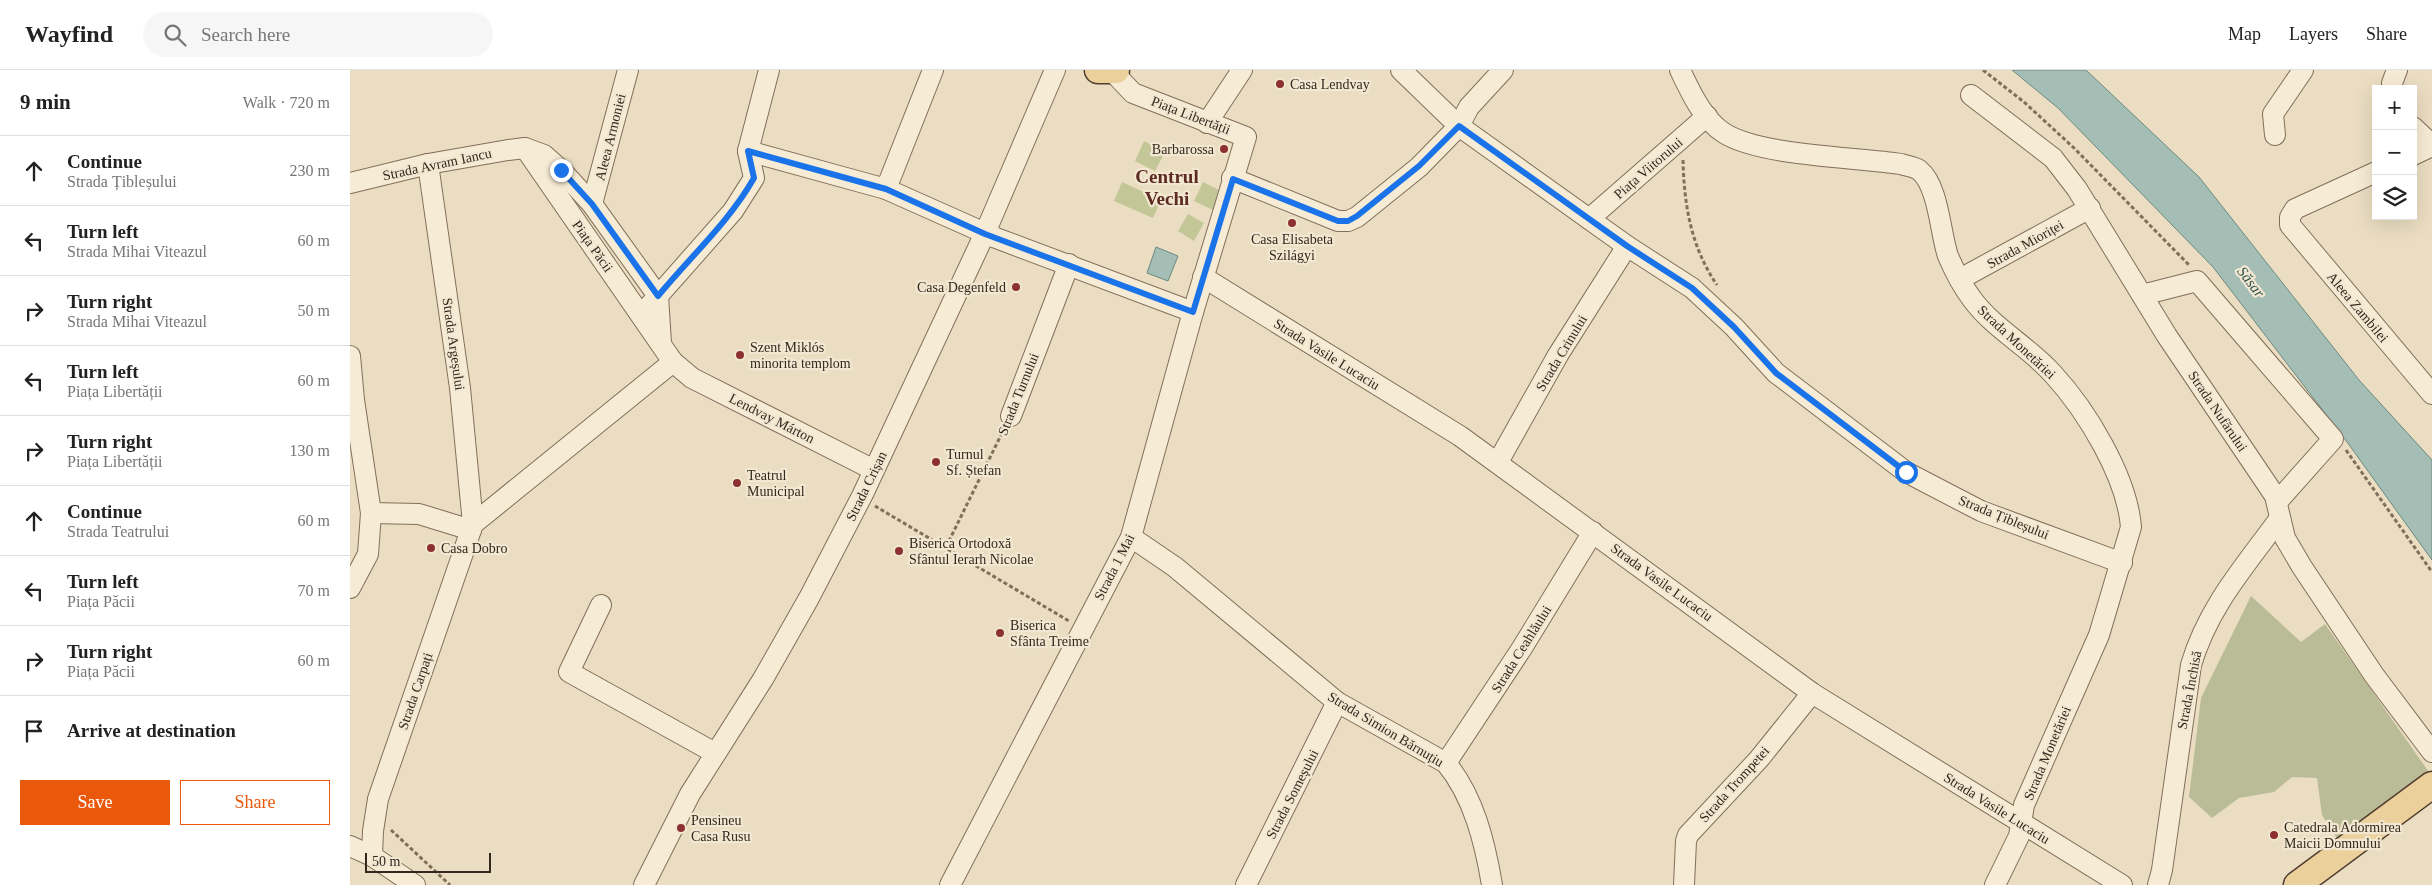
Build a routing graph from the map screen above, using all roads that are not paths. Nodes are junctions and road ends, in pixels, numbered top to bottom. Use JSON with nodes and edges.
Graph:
{"nodes":[{"id":1,"x":628,"y":70,"type":"edge"},
{"id":2,"x":769,"y":70,"type":"edge"},
{"id":3,"x":933,"y":70,"type":"edge"},
{"id":4,"x":1055,"y":70,"type":"edge"},
{"id":5,"x":1109,"y":70,"type":"edge"},
{"id":6,"x":1242,"y":70,"type":"edge"},
{"id":7,"x":1401,"y":70,"type":"edge"},
{"id":8,"x":1503,"y":70,"type":"edge"},
{"id":9,"x":1680,"y":70,"type":"edge"},
{"id":10,"x":2303,"y":70,"type":"edge"},
{"id":11,"x":2397,"y":70,"type":"edge"},
{"id":12,"x":2392,"y":85,"type":"edge"},
{"id":13,"x":1971,"y":94,"type":"dead end"},
{"id":14,"x":1707,"y":116,"type":"junction"},
{"id":15,"x":1208,"y":122,"type":"junction"},
{"id":16,"x":1459,"y":126,"type":"junction"},
{"id":17,"x":2416,"y":130,"type":"edge"},
{"id":18,"x":2275,"y":135,"type":"dead end"},
{"id":19,"x":2432,"y":145,"type":"edge"},
{"id":20,"x":525,"y":148,"type":"joint"},
{"id":21,"x":748,"y":151,"type":"junction"},
{"id":22,"x":2417,"y":152,"type":"edge"},
{"id":23,"x":428,"y":164,"type":"junction"},
{"id":24,"x":2372,"y":174,"type":"edge"},
{"id":25,"x":555,"y":177,"type":"junction"},
{"id":26,"x":1233,"y":179,"type":"junction"},
{"id":27,"x":350,"y":183,"type":"edge"},
{"id":28,"x":886,"y":189,"type":"junction"},
{"id":29,"x":592,"y":204,"type":"junction"},
{"id":30,"x":2090,"y":208,"type":"junction"},
{"id":31,"x":1589,"y":219,"type":"junction"},
{"id":32,"x":985,"y":234,"type":"junction"},
{"id":33,"x":1627,"y":246,"type":"junction"},
{"id":34,"x":1068,"y":265,"type":"junction"},
{"id":35,"x":1203,"y":277,"type":"junction"},
{"id":36,"x":1960,"y":279,"type":"junction"},
{"id":37,"x":2142,"y":295,"type":"junction"},
{"id":38,"x":658,"y":296,"type":"junction"},
{"id":39,"x":636,"y":308,"type":"junction"},
{"id":40,"x":1193,"y":312,"type":"junction"},
{"id":41,"x":662,"y":345,"type":"junction"},
{"id":42,"x":350,"y":356,"type":"edge"},
{"id":43,"x":673,"y":362,"type":"junction"},
{"id":44,"x":2432,"y":394,"type":"edge"},
{"id":45,"x":352,"y":397,"type":"edge"},
{"id":46,"x":1011,"y":416,"type":"road end"},
{"id":47,"x":1498,"y":462,"type":"junction"},
{"id":48,"x":874,"y":470,"type":"junction"},
{"id":49,"x":2279,"y":510,"type":"junction"},
{"id":50,"x":371,"y":513,"type":"junction"},
{"id":51,"x":472,"y":527,"type":"junction"},
{"id":52,"x":1594,"y":532,"type":"junction"},
{"id":53,"x":1131,"y":537,"type":"junction"},
{"id":54,"x":2122,"y":563,"type":"junction"},
{"id":55,"x":350,"y":588,"type":"edge"},
{"id":56,"x":601,"y":605,"type":"dead end"},
{"id":57,"x":1812,"y":693,"type":"junction"},
{"id":58,"x":1337,"y":702,"type":"junction"},
{"id":59,"x":2432,"y":752,"type":"edge"},
{"id":60,"x":715,"y":753,"type":"junction"},
{"id":61,"x":1446,"y":763,"type":"junction"},
{"id":62,"x":2432,"y":785,"type":"edge"},
{"id":63,"x":2022,"y":823,"type":"junction"},
{"id":64,"x":350,"y":846,"type":"edge"},
{"id":65,"x":372,"y":856,"type":"junction"},
{"id":66,"x":415,"y":885,"type":"edge"},
{"id":67,"x":644,"y":885,"type":"edge"},
{"id":68,"x":950,"y":885,"type":"edge"},
{"id":69,"x":1246,"y":885,"type":"edge"},
{"id":70,"x":1492,"y":885,"type":"edge"},
{"id":71,"x":1684,"y":885,"type":"edge"},
{"id":72,"x":1995,"y":885,"type":"edge"},
{"id":73,"x":2122,"y":885,"type":"edge"},
{"id":74,"x":2158,"y":885,"type":"edge"},
{"id":75,"x":2296,"y":885,"type":"edge"}],
"edges":[{"from":1,"to":29,"type":"street","name":"Aleea Armoniei"},
{"from":2,"to":21,"type":"street"},
{"from":3,"to":28,"type":"street"},
{"from":4,"to":32,"type":"street","name":"Strada Crișan"},
{"from":5,"to":15,"type":"street","name":"Piața Libertății"},
{"from":6,"to":15,"type":"street"},
{"from":7,"to":16,"type":"street","name":"Strada Țibleșului"},
{"from":8,"to":16,"type":"street"},
{"from":9,"to":14,"type":"street","name":"Strada Monetăriei"},
{"from":10,"to":18,"type":"street"},
{"from":11,"to":12,"type":"street"},
{"from":13,"to":30,"type":"street","name":"Strada Nufărului"},
{"from":14,"to":31,"type":"street","name":"Piața Viitorului"},
{"from":14,"to":36,"type":"street","name":"Strada Monetăriei"},
{"from":15,"to":26,"type":"street","name":"Piața Libertății"},
{"from":16,"to":26,"type":"street"},
{"from":16,"to":31,"type":"street","name":"Strada Țibleșului"},
{"from":17,"to":19,"type":"street"},
{"from":19,"to":22,"type":"street"},
{"from":20,"to":23,"type":"street","name":"Strada Avram Iancu"},
{"from":20,"to":25,"type":"street","name":"Piața Păcii"},
{"from":21,"to":28,"type":"street"},
{"from":21,"to":38,"type":"street"},
{"from":23,"to":27,"type":"street","name":"Strada Avram Iancu"},
{"from":23,"to":51,"type":"street","name":"Strada Argeșului"},
{"from":24,"to":44,"type":"street","name":"Aleea Zambilei"},
{"from":25,"to":29,"type":"street","name":"Piața Păcii"},
{"from":25,"to":39,"type":"street","name":"Piața Păcii"},
{"from":26,"to":35,"type":"street","name":"Piața Libertății"},
{"from":28,"to":32,"type":"street"},
{"from":29,"to":38,"type":"street","name":"Piața Păcii"},
{"from":30,"to":36,"type":"street","name":"Strada Mioriței"},
{"from":30,"to":37,"type":"street","name":"Strada Nufărului"},
{"from":31,"to":33,"type":"street","name":"Strada Țibleșului"},
{"from":32,"to":34,"type":"street"},
{"from":32,"to":48,"type":"street","name":"Strada Crișan"},
{"from":33,"to":47,"type":"street","name":"Strada Crinului"},
{"from":33,"to":54,"type":"street","name":"Strada Țibleșului"},
{"from":34,"to":40,"type":"street"},
{"from":34,"to":46,"type":"street","name":"Strada Turnului"},
{"from":35,"to":40,"type":"street","name":"Piața Libertății"},
{"from":35,"to":47,"type":"street","name":"Strada Vasile Lucaciu"},
{"from":36,"to":54,"type":"street","name":"Strada Monetăriei"},
{"from":37,"to":49,"type":"street","name":"Strada Nufărului"},
{"from":37,"to":49,"type":"street","name":"Strada Închisă"},
{"from":38,"to":39,"type":"street"},
{"from":38,"to":41,"type":"street"},
{"from":39,"to":41,"type":"street","name":"Piața Păcii"},
{"from":40,"to":53,"type":"street","name":"Strada 1 Mai"},
{"from":41,"to":43,"type":"street","name":"Lendvay Márton"},
{"from":42,"to":45,"type":"street"},
{"from":43,"to":48,"type":"street","name":"Lendvay Márton"},
{"from":43,"to":51,"type":"street"},
{"from":45,"to":50,"type":"street"},
{"from":47,"to":52,"type":"street","name":"Strada Vasile Lucaciu"},
{"from":48,"to":60,"type":"street","name":"Strada Crișan"},
{"from":49,"to":59,"type":"street","name":"Strada Nufărului"},
{"from":49,"to":74,"type":"street","name":"Strada Închisă"},
{"from":50,"to":51,"type":"street"},
{"from":50,"to":55,"type":"street"},
{"from":51,"to":65,"type":"street","name":"Strada Carpați"},
{"from":52,"to":57,"type":"street","name":"Strada Vasile Lucaciu"},
{"from":52,"to":61,"type":"street","name":"Strada Ceahlăului"},
{"from":53,"to":58,"type":"street","name":"Strada Simion Bărnuțiu"},
{"from":53,"to":68,"type":"street","name":"Strada 1 Mai"},
{"from":54,"to":63,"type":"street","name":"Strada Monetăriei"},
{"from":56,"to":60,"type":"street"},
{"from":57,"to":63,"type":"street","name":"Strada Vasile Lucaciu"},
{"from":57,"to":71,"type":"street","name":"Strada Trompetei"},
{"from":58,"to":61,"type":"street","name":"Strada Simion Bărnuțiu"},
{"from":58,"to":69,"type":"street","name":"Strada Someșului"},
{"from":60,"to":67,"type":"street","name":"Strada Crișan"},
{"from":61,"to":70,"type":"street","name":"Strada Simion Bărnuțiu"},
{"from":62,"to":75,"type":"main road"},
{"from":63,"to":72,"type":"street","name":"Strada Monetăriei"},
{"from":63,"to":73,"type":"street","name":"Strada Vasile Lucaciu"},
{"from":64,"to":65,"type":"street"},
{"from":65,"to":66,"type":"street"}]}
